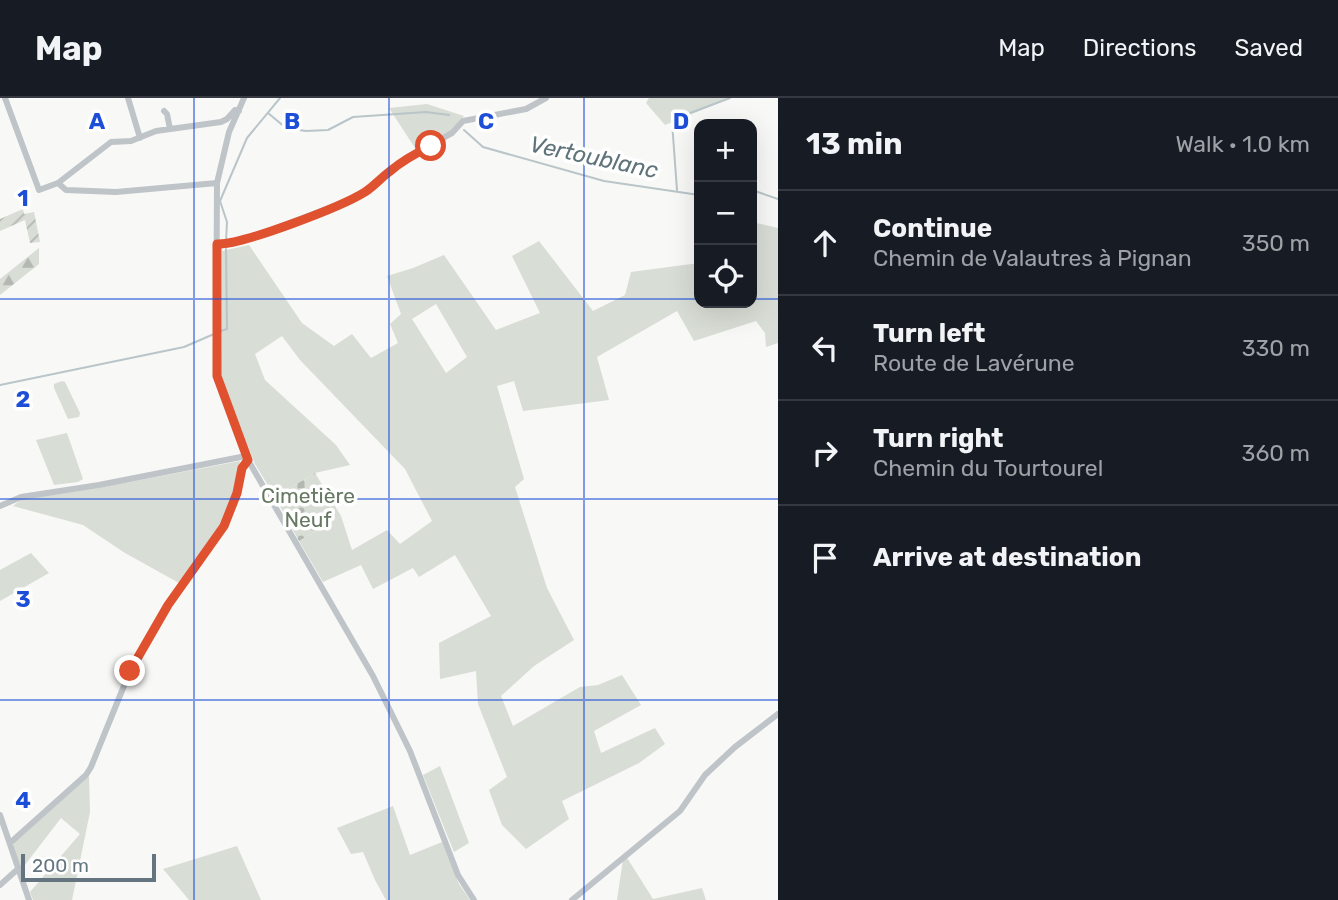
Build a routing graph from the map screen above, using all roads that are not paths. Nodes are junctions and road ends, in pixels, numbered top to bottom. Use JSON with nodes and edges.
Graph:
{"nodes":[{"id":1,"x":5,"y":98,"type":"edge"},
{"id":2,"x":128,"y":98,"type":"edge"},
{"id":3,"x":244,"y":98,"type":"edge"},
{"id":4,"x":546,"y":98,"type":"edge"},
{"id":5,"x":164,"y":111,"type":"dead end"},
{"id":6,"x":239,"y":111,"type":"junction"},
{"id":7,"x":170,"y":129,"type":"junction"},
{"id":8,"x":140,"y":138,"type":"junction"},
{"id":9,"x":58,"y":183,"type":"junction"},
{"id":10,"x":217,"y":183,"type":"junction"},
{"id":11,"x":217,"y":244,"type":"junction"},
{"id":12,"x":247,"y":458,"type":"junction"},
{"id":13,"x":0,"y":506,"type":"edge"},
{"id":14,"x":778,"y":714,"type":"edge"},
{"id":15,"x":0,"y":815,"type":"edge"},
{"id":16,"x":10,"y":843,"type":"junction"},
{"id":17,"x":19,"y":868,"type":"junction"},
{"id":18,"x":0,"y":885,"type":"edge"},
{"id":19,"x":29,"y":900,"type":"edge"},
{"id":20,"x":474,"y":900,"type":"edge"},
{"id":21,"x":572,"y":900,"type":"edge"}],
"edges":[{"from":1,"to":9,"type":"street"},
{"from":2,"to":8,"type":"street"},
{"from":3,"to":6,"type":"street"},
{"from":4,"to":11,"type":"street"},
{"from":5,"to":7,"type":"street"},
{"from":6,"to":7,"type":"street"},
{"from":6,"to":10,"type":"street"},
{"from":7,"to":8,"type":"street"},
{"from":8,"to":9,"type":"street"},
{"from":9,"to":10,"type":"street"},
{"from":10,"to":11,"type":"street"},
{"from":11,"to":12,"type":"street"},
{"from":12,"to":13,"type":"street"},
{"from":12,"to":16,"type":"street"},
{"from":12,"to":20,"type":"street"},
{"from":14,"to":21,"type":"street"},
{"from":15,"to":16,"type":"street"},
{"from":16,"to":17,"type":"street"},
{"from":17,"to":18,"type":"street"},
{"from":17,"to":19,"type":"street"}]}
